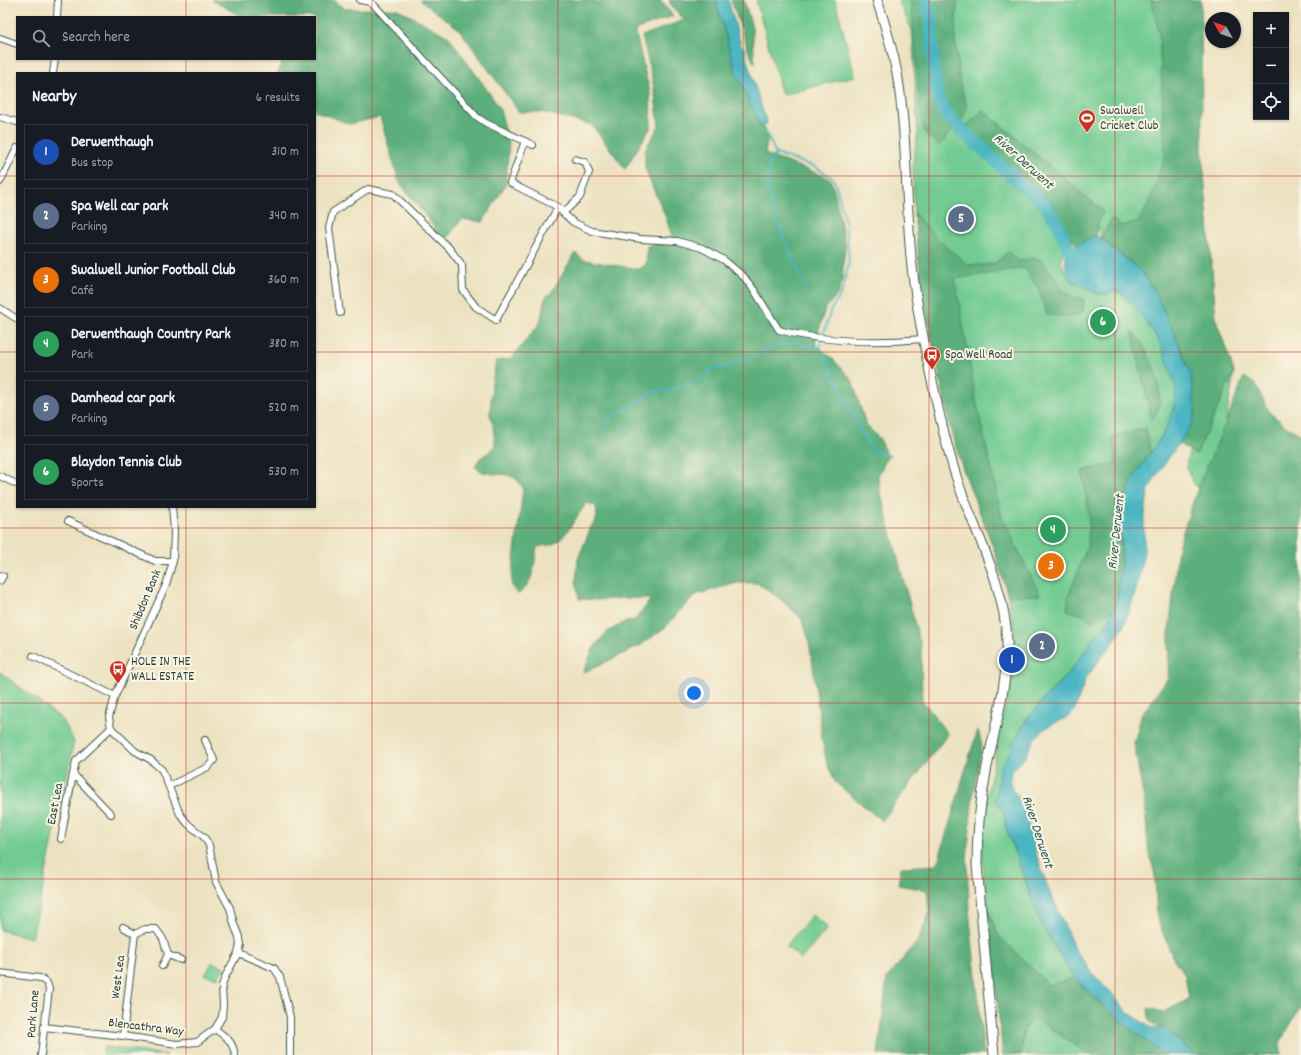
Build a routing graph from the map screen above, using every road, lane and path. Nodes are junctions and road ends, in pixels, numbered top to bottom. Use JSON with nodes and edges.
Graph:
{"nodes":[{"id":1,"x":58,"y":0,"type":"edge"},
{"id":2,"x":360,"y":0,"type":"edge"},
{"id":3,"x":877,"y":0,"type":"edge"},
{"id":4,"x":57,"y":16,"type":"edge"},
{"id":5,"x":0,"y":38,"type":"edge"},
{"id":6,"x":16,"y":44,"type":"edge"},
{"id":7,"x":55,"y":60,"type":"edge"},
{"id":8,"x":53,"y":72,"type":"edge"},
{"id":9,"x":0,"y":117,"type":"edge"},
{"id":10,"x":16,"y":122,"type":"edge"},
{"id":11,"x":525,"y":141,"type":"junction"},
{"id":12,"x":533,"y":145,"type":"dead end"},
{"id":13,"x":16,"y":150,"type":"edge"},
{"id":14,"x":575,"y":159,"type":"dead end"},
{"id":15,"x":0,"y":182,"type":"edge"},
{"id":16,"x":558,"y":207,"type":"junction"},
{"id":17,"x":563,"y":213,"type":"junction"},
{"id":18,"x":0,"y":308,"type":"edge"},
{"id":19,"x":340,"y":313,"type":"dead end"},
{"id":20,"x":16,"y":318,"type":"edge"},
{"id":21,"x":923,"y":339,"type":"junction"},
{"id":22,"x":0,"y":476,"type":"edge"},
{"id":23,"x":16,"y":484,"type":"dead end"},
{"id":24,"x":172,"y":508,"type":"edge"},
{"id":25,"x":68,"y":521,"type":"dead end"},
{"id":26,"x":173,"y":561,"type":"junction"},
{"id":27,"x":0,"y":575,"type":"edge"},
{"id":28,"x":0,"y":581,"type":"edge"},
{"id":29,"x":33,"y":656,"type":"dead end"},
{"id":30,"x":115,"y":696,"type":"junction"},
{"id":31,"x":111,"y":728,"type":"junction"},
{"id":32,"x":205,"y":740,"type":"dead end"},
{"id":33,"x":74,"y":774,"type":"junction"},
{"id":34,"x":169,"y":786,"type":"junction"},
{"id":35,"x":111,"y":814,"type":"dead end"},
{"id":36,"x":61,"y":839,"type":"dead end"},
{"id":37,"x":123,"y":927,"type":"dead end"},
{"id":38,"x":135,"y":934,"type":"junction"},
{"id":39,"x":238,"y":953,"type":"junction"},
{"id":40,"x":168,"y":955,"type":"junction"},
{"id":41,"x":181,"y":960,"type":"dead end"},
{"id":42,"x":162,"y":966,"type":"dead end"},
{"id":43,"x":0,"y":973,"type":"edge"},
{"id":44,"x":44,"y":1027,"type":"junction"},
{"id":45,"x":215,"y":1029,"type":"junction"},
{"id":46,"x":123,"y":1036,"type":"junction"},
{"id":47,"x":41,"y":1055,"type":"edge"},
{"id":48,"x":235,"y":1055,"type":"edge"},
{"id":49,"x":290,"y":1055,"type":"edge"},
{"id":50,"x":994,"y":1055,"type":"edge"}],
"edges":[{"from":1,"to":4,"type":"street"},
{"from":2,"to":11,"type":"street"},
{"from":3,"to":21,"type":"main road"},
{"from":5,"to":6,"type":"street"},
{"from":7,"to":8,"type":"street"},
{"from":9,"to":10,"type":"street"},
{"from":11,"to":12,"type":"street"},
{"from":11,"to":16,"type":"street"},
{"from":13,"to":15,"type":"street"},
{"from":14,"to":17,"type":"street"},
{"from":16,"to":17,"type":"street"},
{"from":16,"to":19,"type":"street"},
{"from":17,"to":21,"type":"street"},
{"from":18,"to":20,"type":"street"},
{"from":21,"to":50,"type":"main road"},
{"from":22,"to":23,"type":"street"},
{"from":24,"to":26,"type":"street","name":"Shibdon Bank"},
{"from":25,"to":26,"type":"street"},
{"from":26,"to":30,"type":"street","name":"Shibdon Bank"},
{"from":27,"to":28,"type":"street"},
{"from":29,"to":30,"type":"street"},
{"from":30,"to":31,"type":"street"},
{"from":31,"to":33,"type":"street","name":"East Lea"},
{"from":31,"to":34,"type":"street"},
{"from":32,"to":34,"type":"street"},
{"from":33,"to":35,"type":"street","name":"East Lea"},
{"from":33,"to":36,"type":"street","name":"East Lea"},
{"from":34,"to":39,"type":"street"},
{"from":37,"to":38,"type":"street"},
{"from":38,"to":40,"type":"street"},
{"from":38,"to":46,"type":"street","name":"West Lea"},
{"from":39,"to":45,"type":"street"},
{"from":39,"to":49,"type":"street"},
{"from":40,"to":41,"type":"street"},
{"from":40,"to":42,"type":"street"},
{"from":43,"to":44,"type":"street","name":"Park Lane"},
{"from":44,"to":46,"type":"street","name":"Blencathra Way"},
{"from":44,"to":47,"type":"street","name":"Park Lane"},
{"from":45,"to":46,"type":"street","name":"Blencathra Way"},
{"from":45,"to":48,"type":"street"}]}
